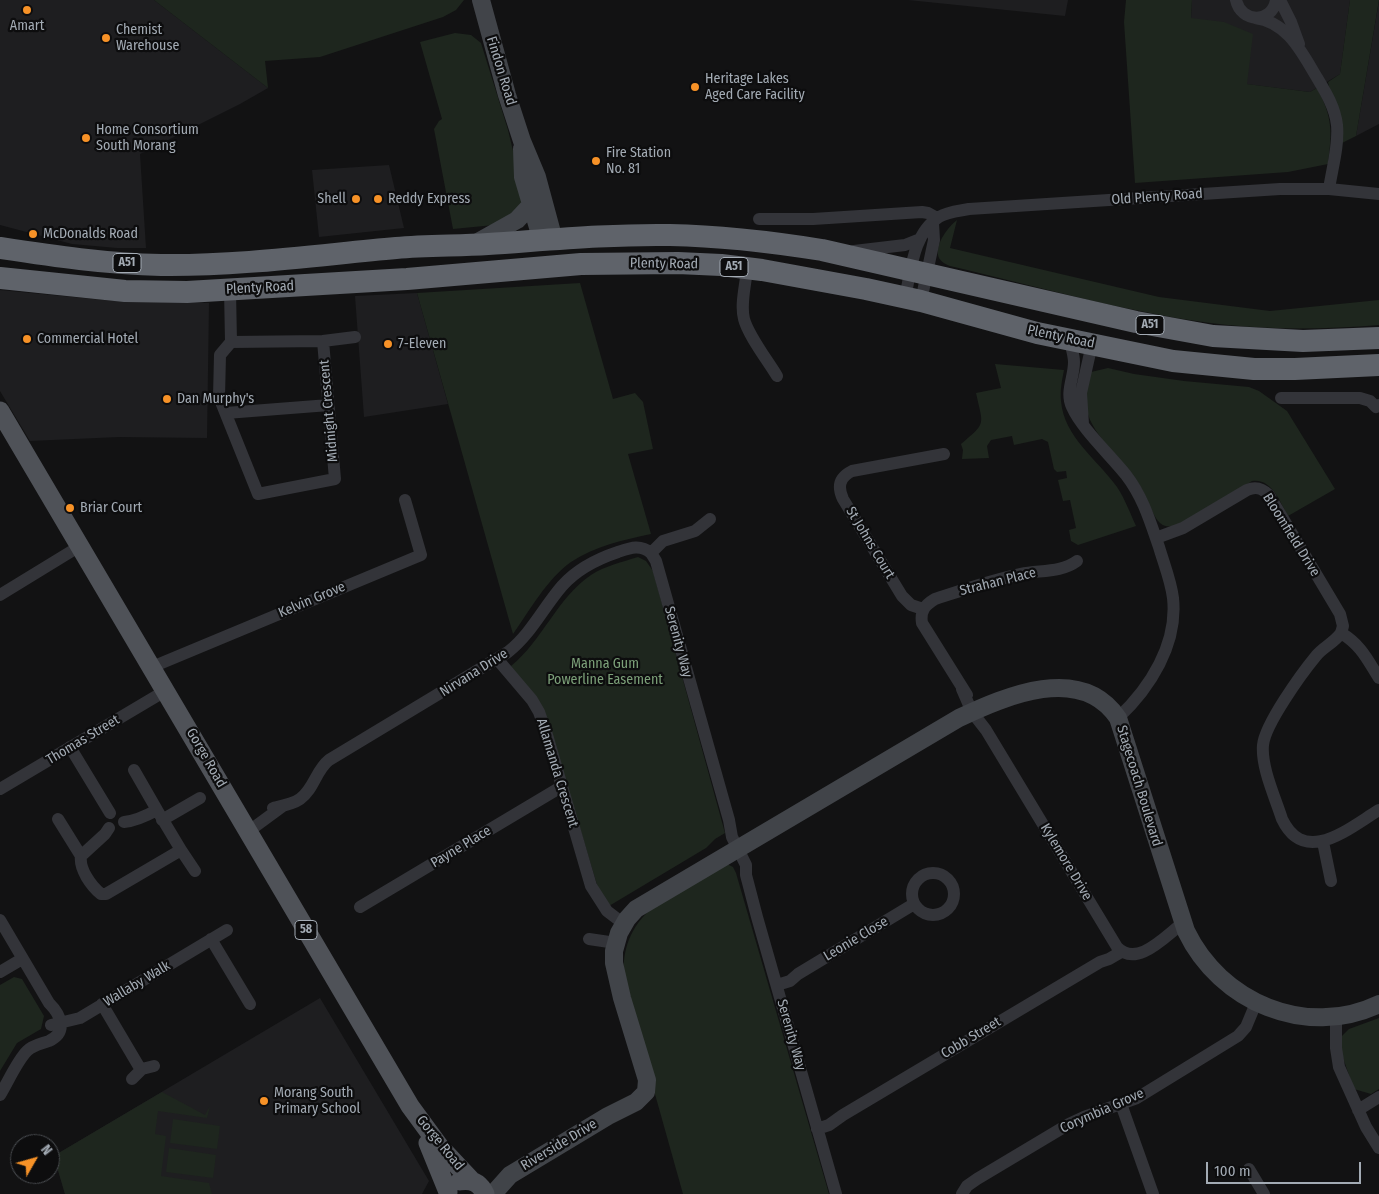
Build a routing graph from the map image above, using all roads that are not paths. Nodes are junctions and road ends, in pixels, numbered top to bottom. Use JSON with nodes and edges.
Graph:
{"nodes":[{"id":1,"x":481,"y":0,"type":"edge"},
{"id":2,"x":1236,"y":0,"type":"edge"},
{"id":3,"x":1276,"y":0,"type":"edge"},
{"id":4,"x":1280,"y":0,"type":"edge"},
{"id":5,"x":1255,"y":18,"type":"junction"},
{"id":6,"x":1300,"y":48,"type":"junction"},
{"id":7,"x":522,"y":141,"type":"junction"},
{"id":8,"x":1329,"y":189,"type":"junction"},
{"id":9,"x":1379,"y":194,"type":"edge"},
{"id":10,"x":531,"y":205,"type":"junction"},
{"id":11,"x":759,"y":219,"type":"dead end"},
{"id":12,"x":935,"y":221,"type":"junction"},
{"id":13,"x":920,"y":239,"type":"junction"},
{"id":14,"x":548,"y":240,"type":"junction"},
{"id":15,"x":474,"y":245,"type":"junction"},
{"id":16,"x":0,"y":248,"type":"edge"},
{"id":17,"x":833,"y":253,"type":"junction"},
{"id":18,"x":553,"y":266,"type":"junction"},
{"id":19,"x":747,"y":268,"type":"junction"},
{"id":20,"x":919,"y":272,"type":"junction"},
{"id":21,"x":0,"y":278,"type":"edge"},
{"id":22,"x":230,"y":290,"type":"junction"},
{"id":23,"x":913,"y":300,"type":"junction"},
{"id":24,"x":1061,"y":305,"type":"junction"},
{"id":25,"x":355,"y":337,"type":"dead end"},
{"id":26,"x":1379,"y":338,"type":"edge"},
{"id":27,"x":324,"y":340,"type":"junction"},
{"id":28,"x":1070,"y":340,"type":"junction"},
{"id":29,"x":231,"y":342,"type":"junction"},
{"id":30,"x":1092,"y":344,"type":"junction"},
{"id":31,"x":1379,"y":365,"type":"edge"},
{"id":32,"x":777,"y":376,"type":"dead end"},
{"id":33,"x":1281,"y":398,"type":"dead end"},
{"id":34,"x":329,"y":405,"type":"junction"},
{"id":35,"x":1378,"y":408,"type":"edge"},
{"id":36,"x":226,"y":413,"type":"junction"},
{"id":37,"x":2,"y":419,"type":"edge"},
{"id":38,"x":1083,"y":424,"type":"junction"},
{"id":39,"x":944,"y":454,"type":"dead end"},
{"id":40,"x":405,"y":500,"type":"dead end"},
{"id":41,"x":710,"y":518,"type":"dead end"},
{"id":42,"x":1156,"y":538,"type":"junction"},
{"id":43,"x":80,"y":546,"type":"junction"},
{"id":44,"x":651,"y":553,"type":"junction"},
{"id":45,"x":1077,"y":562,"type":"dead end"},
{"id":46,"x":0,"y":595,"type":"edge"},
{"id":47,"x":923,"y":609,"type":"junction"},
{"id":48,"x":1341,"y":633,"type":"junction"},
{"id":49,"x":498,"y":660,"type":"junction"},
{"id":50,"x":152,"y":668,"type":"junction"},
{"id":51,"x":1379,"y":678,"type":"edge"},
{"id":52,"x":166,"y":691,"type":"junction"},
{"id":53,"x":974,"y":710,"type":"junction"},
{"id":54,"x":1116,"y":714,"type":"junction"},
{"id":55,"x":70,"y":747,"type":"junction"},
{"id":56,"x":134,"y":770,"type":"dead end"},
{"id":57,"x":561,"y":787,"type":"junction"},
{"id":58,"x":0,"y":788,"type":"edge"},
{"id":59,"x":200,"y":798,"type":"dead end"},
{"id":60,"x":1379,"y":810,"type":"edge"},
{"id":61,"x":110,"y":813,"type":"junction"},
{"id":62,"x":160,"y":815,"type":"junction"},
{"id":63,"x":58,"y":819,"type":"dead end"},
{"id":64,"x":124,"y":822,"type":"junction"},
{"id":65,"x":109,"y":828,"type":"junction"},
{"id":66,"x":248,"y":832,"type":"junction"},
{"id":67,"x":1323,"y":842,"type":"junction"},
{"id":68,"x":738,"y":849,"type":"junction"},
{"id":69,"x":181,"y":850,"type":"junction"},
{"id":70,"x":81,"y":856,"type":"junction"},
{"id":71,"x":195,"y":872,"type":"dead end"},
{"id":72,"x":1331,"y":881,"type":"dead end"},
{"id":73,"x":914,"y":904,"type":"dead end"},
{"id":74,"x":360,"y":907,"type":"dead end"},
{"id":75,"x":0,"y":920,"type":"edge"},
{"id":76,"x":626,"y":922,"type":"junction"},
{"id":77,"x":1184,"y":927,"type":"junction"},
{"id":78,"x":228,"y":930,"type":"dead end"},
{"id":79,"x":589,"y":939,"type":"dead end"},
{"id":80,"x":211,"y":940,"type":"junction"},
{"id":81,"x":616,"y":943,"type":"junction"},
{"id":82,"x":1119,"y":949,"type":"junction"},
{"id":83,"x":22,"y":959,"type":"junction"},
{"id":84,"x":0,"y":972,"type":"edge"},
{"id":85,"x":776,"y":982,"type":"junction"},
{"id":86,"x":1256,"y":1003,"type":"junction"},
{"id":87,"x":102,"y":1004,"type":"junction"},
{"id":88,"x":250,"y":1004,"type":"dead end"},
{"id":89,"x":1379,"y":1004,"type":"edge"},
{"id":90,"x":1336,"y":1016,"type":"junction"},
{"id":91,"x":56,"y":1024,"type":"junction"},
{"id":92,"x":154,"y":1066,"type":"dead end"},
{"id":93,"x":0,"y":1095,"type":"edge"},
{"id":94,"x":1379,"y":1098,"type":"edge"},
{"id":95,"x":1121,"y":1104,"type":"junction"},
{"id":96,"x":410,"y":1106,"type":"junction"},
{"id":97,"x":1358,"y":1110,"type":"junction"},
{"id":98,"x":816,"y":1125,"type":"junction"},
{"id":99,"x":1379,"y":1148,"type":"edge"},
{"id":100,"x":1249,"y":1169,"type":"dead end"},
{"id":101,"x":510,"y":1175,"type":"junction"},
{"id":102,"x":477,"y":1185,"type":"edge"},
{"id":103,"x":448,"y":1193,"type":"edge"},
{"id":104,"x":493,"y":1194,"type":"edge"},
{"id":105,"x":836,"y":1194,"type":"edge"},
{"id":106,"x":962,"y":1194,"type":"edge"},
{"id":107,"x":1153,"y":1194,"type":"edge"},
{"id":108,"x":1264,"y":1194,"type":"edge"}],
"edges":[{"from":1,"to":7,"type":"street","name":"Findon Road"},
{"from":2,"to":5,"type":"street"},
{"from":3,"to":5,"type":"street"},
{"from":4,"to":6,"type":"street"},
{"from":5,"to":6,"type":"street"},
{"from":6,"to":8,"type":"street"},
{"from":7,"to":10,"type":"street","name":"Findon Road"},
{"from":7,"to":14,"type":"street","name":"Findon Road"},
{"from":8,"to":9,"type":"street","name":"Old Plenty Road"},
{"from":8,"to":12,"type":"street","name":"Old Plenty Road"},
{"from":10,"to":14,"type":"street","name":"Findon Road"},
{"from":10,"to":15,"type":"street"},
{"from":11,"to":12,"type":"street"},
{"from":12,"to":13,"type":"street"},
{"from":12,"to":20,"type":"street"},
{"from":13,"to":17,"type":"street"},
{"from":13,"to":20,"type":"street"},
{"from":14,"to":15,"type":"highway","name":"Plenty Road","number":"A51"},
{"from":14,"to":17,"type":"highway","name":"Plenty Road","number":"A51"},
{"from":14,"to":18,"type":"highway","name":"Findon Road"},
{"from":15,"to":16,"type":"highway","name":"Plenty Road","number":"A51"},
{"from":17,"to":20,"type":"highway","name":"Plenty Road","number":"A51"},
{"from":18,"to":19,"type":"highway","name":"Plenty Road","number":"A51"},
{"from":18,"to":22,"type":"highway","name":"Plenty Road","number":"A51"},
{"from":19,"to":23,"type":"highway","name":"Plenty Road","number":"A51"},
{"from":19,"to":32,"type":"street"},
{"from":20,"to":23,"type":"street"},
{"from":20,"to":24,"type":"highway","name":"Plenty Road","number":"A51"},
{"from":21,"to":22,"type":"highway","name":"Plenty Road","number":"A51"},
{"from":22,"to":29,"type":"street","name":"Midnight Crescent"},
{"from":23,"to":28,"type":"highway","name":"Plenty Road","number":"A51"},
{"from":24,"to":26,"type":"highway","name":"Plenty Road","number":"A51"},
{"from":24,"to":30,"type":"highway"},
{"from":25,"to":27,"type":"street","name":"Midnight Crescent"},
{"from":27,"to":29,"type":"street","name":"Midnight Crescent"},
{"from":27,"to":34,"type":"street","name":"Midnight Crescent"},
{"from":28,"to":30,"type":"highway","name":"Plenty Road","number":"A51"},
{"from":28,"to":38,"type":"street"},
{"from":29,"to":36,"type":"street","name":"Midnight Crescent"},
{"from":30,"to":31,"type":"highway","name":"Plenty Road","number":"A51"},
{"from":30,"to":38,"type":"street"},
{"from":33,"to":35,"type":"street"},
{"from":34,"to":36,"type":"street"},
{"from":34,"to":36,"type":"street","name":"Midnight Crescent"},
{"from":37,"to":43,"type":"main road","name":"Gorge Road","number":"58"},
{"from":38,"to":42,"type":"street"},
{"from":39,"to":47,"type":"street","name":"St Johns Court"},
{"from":40,"to":50,"type":"street","name":"Kelvin Grove"},
{"from":41,"to":44,"type":"street"},
{"from":42,"to":48,"type":"street","name":"Bloomfield Drive"},
{"from":42,"to":54,"type":"street"},
{"from":43,"to":46,"type":"street"},
{"from":43,"to":50,"type":"main road","name":"Gorge Road","number":"58"},
{"from":44,"to":49,"type":"street","name":"Nirvana Drive"},
{"from":44,"to":68,"type":"street","name":"Serenity Way"},
{"from":45,"to":47,"type":"street","name":"Strahan Place"},
{"from":47,"to":53,"type":"street"},
{"from":48,"to":51,"type":"street"},
{"from":48,"to":67,"type":"street"},
{"from":49,"to":57,"type":"street","name":"Allamanda Crescent"},
{"from":49,"to":66,"type":"street","name":"Nirvana Drive"},
{"from":50,"to":52,"type":"main road","name":"Gorge Road","number":"58"},
{"from":52,"to":55,"type":"street","name":"Thomas Street"},
{"from":52,"to":66,"type":"main road","name":"Gorge Road","number":"58"},
{"from":53,"to":54,"type":"street","name":"Stagecoach Boulevard"},
{"from":53,"to":68,"type":"street","name":"Stagecoach Boulevard"},
{"from":53,"to":82,"type":"street","name":"Kylemore Drive"},
{"from":54,"to":77,"type":"street","name":"Stagecoach Boulevard"},
{"from":55,"to":58,"type":"street","name":"Thomas Street"},
{"from":55,"to":61,"type":"street"},
{"from":56,"to":62,"type":"street"},
{"from":57,"to":74,"type":"street","name":"Payne Place"},
{"from":57,"to":76,"type":"street","name":"Allamanda Crescent"},
{"from":59,"to":62,"type":"street"},
{"from":60,"to":67,"type":"street"},
{"from":61,"to":64,"type":"street"},
{"from":61,"to":65,"type":"street"},
{"from":62,"to":64,"type":"street"},
{"from":62,"to":69,"type":"street"},
{"from":63,"to":70,"type":"street"},
{"from":64,"to":65,"type":"street"},
{"from":65,"to":70,"type":"street"},
{"from":66,"to":96,"type":"main road","name":"Gorge Road","number":"58"},
{"from":67,"to":72,"type":"street"},
{"from":68,"to":76,"type":"street"},
{"from":68,"to":85,"type":"street","name":"Serenity Way"},
{"from":69,"to":70,"type":"street"},
{"from":69,"to":71,"type":"street"},
{"from":73,"to":85,"type":"street","name":"Leonie Close"},
{"from":75,"to":83,"type":"street"},
{"from":76,"to":81,"type":"street"},
{"from":77,"to":82,"type":"street"},
{"from":77,"to":86,"type":"street","name":"Stagecoach Boulevard"},
{"from":78,"to":80,"type":"street","name":"Wallaby Walk"},
{"from":79,"to":81,"type":"street"},
{"from":80,"to":87,"type":"street","name":"Wallaby Walk"},
{"from":80,"to":88,"type":"street"},
{"from":81,"to":101,"type":"street","name":"Riverside Drive"},
{"from":82,"to":98,"type":"street","name":"Cobb Street"},
{"from":83,"to":84,"type":"street"},
{"from":83,"to":91,"type":"street"},
{"from":85,"to":98,"type":"street","name":"Serenity Way"},
{"from":86,"to":90,"type":"street","name":"Stagecoach Boulevard"},
{"from":86,"to":95,"type":"street","name":"Corymbia Grove"},
{"from":87,"to":91,"type":"street","name":"Wallaby Walk"},
{"from":87,"to":92,"type":"street"},
{"from":89,"to":90,"type":"street","name":"Stagecoach Boulevard"},
{"from":90,"to":97,"type":"street"},
{"from":91,"to":93,"type":"street"},
{"from":94,"to":97,"type":"street"},
{"from":95,"to":106,"type":"street","name":"Corymbia Grove"},
{"from":95,"to":107,"type":"street"},
{"from":96,"to":102,"type":"main road","name":"Gorge Road","number":"58"},
{"from":96,"to":103,"type":"main road","name":"Gorge Road","number":"58"},
{"from":97,"to":99,"type":"street"},
{"from":98,"to":105,"type":"street","name":"Serenity Way"},
{"from":100,"to":108,"type":"street"},
{"from":101,"to":102,"type":"street","name":"Riverside Drive"},
{"from":101,"to":104,"type":"street","name":"Riverside Drive"},
{"from":102,"to":103,"type":"main road","number":"58"}]}
